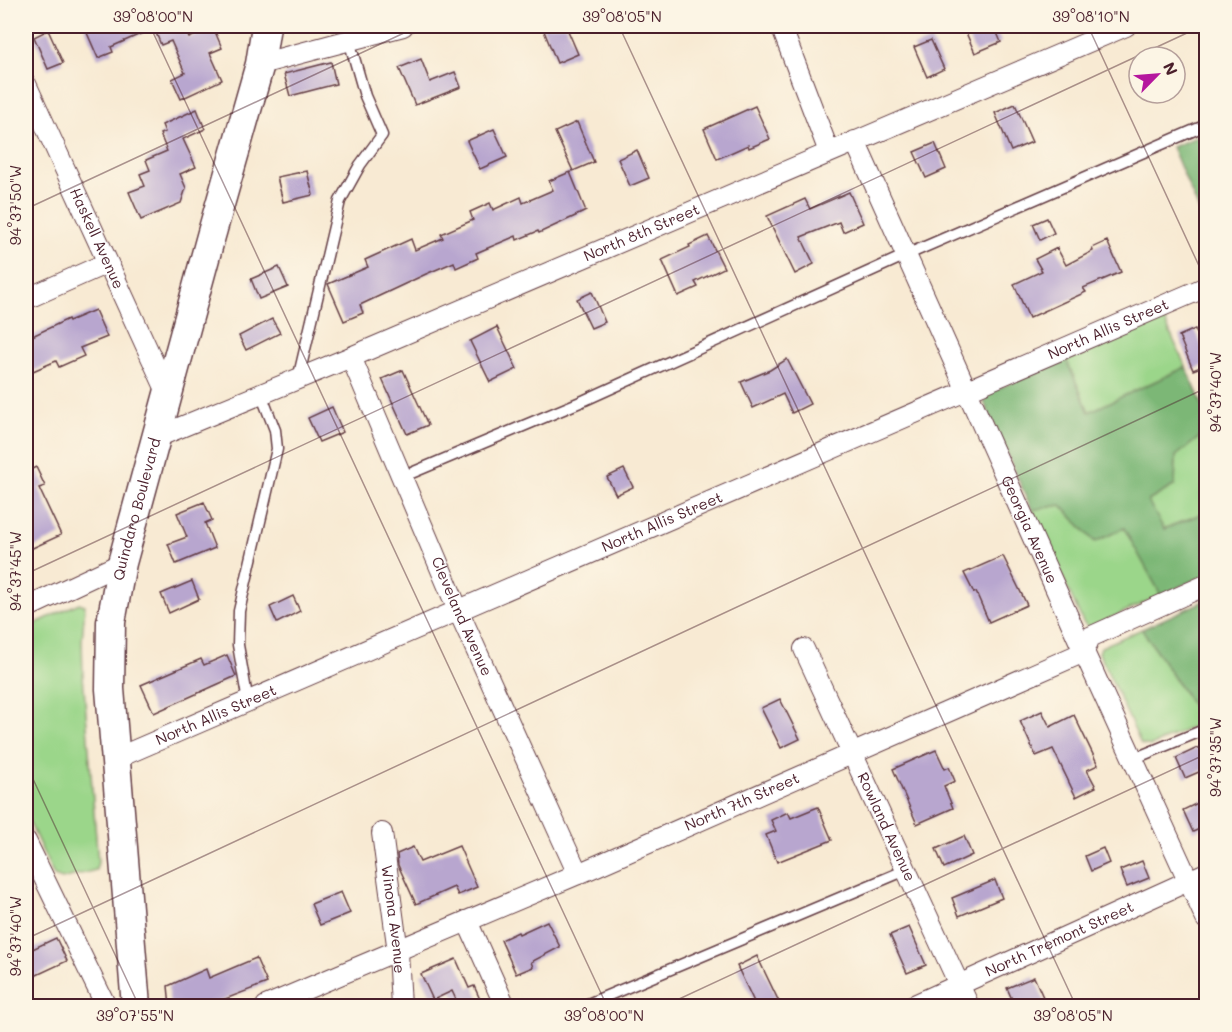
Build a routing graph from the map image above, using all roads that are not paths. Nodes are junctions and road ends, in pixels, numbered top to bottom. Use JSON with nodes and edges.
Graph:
{"nodes":[{"id":1,"x":266,"y":26,"type":"edge"},
{"id":2,"x":403,"y":26,"type":"edge"},
{"id":3,"x":781,"y":26,"type":"edge"},
{"id":4,"x":1126,"y":26,"type":"edge"},
{"id":5,"x":349,"y":40,"type":"junction"},
{"id":6,"x":260,"y":64,"type":"junction"},
{"id":7,"x":26,"y":84,"type":"edge"},
{"id":8,"x":1206,"y":125,"type":"edge"},
{"id":9,"x":855,"y":141,"type":"junction"},
{"id":10,"x":829,"y":152,"type":"junction"},
{"id":11,"x":906,"y":255,"type":"junction"},
{"id":12,"x":107,"y":263,"type":"junction"},
{"id":13,"x":1206,"y":287,"type":"edge"},
{"id":14,"x":26,"y":299,"type":"edge"},
{"id":15,"x":351,"y":357,"type":"junction"},
{"id":16,"x":298,"y":379,"type":"junction"},
{"id":17,"x":967,"y":391,"type":"junction"},
{"id":18,"x":168,"y":394,"type":"junction"},
{"id":19,"x":261,"y":394,"type":"junction"},
{"id":20,"x":157,"y":437,"type":"junction"},
{"id":21,"x":402,"y":477,"type":"junction"},
{"id":22,"x":122,"y":563,"type":"junction"},
{"id":23,"x":1206,"y":585,"type":"edge"},
{"id":24,"x":26,"y":608,"type":"edge"},
{"id":25,"x":458,"y":610,"type":"junction"},
{"id":26,"x":804,"y":649,"type":"dead end"},
{"id":27,"x":1084,"y":652,"type":"junction"},
{"id":28,"x":248,"y":702,"type":"junction"},
{"id":29,"x":1206,"y":729,"type":"edge"},
{"id":30,"x":853,"y":755,"type":"junction"},
{"id":31,"x":117,"y":758,"type":"junction"},
{"id":32,"x":1133,"y":759,"type":"junction"},
{"id":33,"x":382,"y":833,"type":"dead end"},
{"id":34,"x":26,"y":841,"type":"edge"},
{"id":35,"x":906,"y":870,"type":"junction"},
{"id":36,"x":578,"y":874,"type":"junction"},
{"id":37,"x":1198,"y":877,"type":"edge"},
{"id":38,"x":1206,"y":919,"type":"edge"},
{"id":39,"x":467,"y":921,"type":"junction"},
{"id":40,"x":398,"y":952,"type":"junction"},
{"id":41,"x":960,"y":986,"type":"junction"},
{"id":42,"x":106,"y":1006,"type":"edge"},
{"id":43,"x":136,"y":1006,"type":"edge"},
{"id":44,"x":266,"y":1006,"type":"edge"},
{"id":45,"x":401,"y":1006,"type":"edge"},
{"id":46,"x":506,"y":1006,"type":"edge"},
{"id":47,"x":583,"y":1006,"type":"edge"},
{"id":48,"x":912,"y":1006,"type":"edge"},
{"id":49,"x":969,"y":1006,"type":"edge"}],
"edges":[{"from":1,"to":6,"type":"main road","name":"Quindaro Boulevard"},
{"from":2,"to":5,"type":"street"},
{"from":3,"to":10,"type":"street"},
{"from":4,"to":9,"type":"street","name":"North 8th Street"},
{"from":5,"to":6,"type":"street"},
{"from":5,"to":16,"type":"lane"},
{"from":6,"to":18,"type":"main road","name":"Quindaro Boulevard"},
{"from":7,"to":12,"type":"street","name":"Haskell Avenue"},
{"from":8,"to":11,"type":"lane"},
{"from":9,"to":10,"type":"street","name":"North 8th Street"},
{"from":9,"to":11,"type":"street","name":"Georgia Avenue"},
{"from":10,"to":15,"type":"street","name":"North 8th Street"},
{"from":11,"to":17,"type":"street","name":"Georgia Avenue"},
{"from":11,"to":21,"type":"lane"},
{"from":12,"to":14,"type":"street"},
{"from":12,"to":18,"type":"street","name":"Haskell Avenue"},
{"from":13,"to":17,"type":"street","name":"North Allis Street"},
{"from":15,"to":16,"type":"street","name":"North 8th Street"},
{"from":15,"to":21,"type":"street","name":"Cleveland Avenue"},
{"from":16,"to":19,"type":"street","name":"North 8th Street"},
{"from":17,"to":25,"type":"street","name":"North Allis Street"},
{"from":17,"to":27,"type":"street","name":"Georgia Avenue"},
{"from":18,"to":20,"type":"main road","name":"Quindaro Boulevard"},
{"from":19,"to":20,"type":"street","name":"North 8th Street"},
{"from":19,"to":28,"type":"lane"},
{"from":20,"to":22,"type":"main road","name":"Quindaro Boulevard"},
{"from":21,"to":25,"type":"street","name":"Cleveland Avenue"},
{"from":22,"to":24,"type":"street"},
{"from":22,"to":31,"type":"main road","name":"Quindaro Boulevard"},
{"from":23,"to":27,"type":"street","name":"North 7th Street"},
{"from":25,"to":28,"type":"street","name":"North Allis Street"},
{"from":25,"to":36,"type":"street","name":"Cleveland Avenue"},
{"from":26,"to":30,"type":"street","name":"Rowland Avenue"},
{"from":27,"to":30,"type":"street","name":"North 7th Street"},
{"from":27,"to":32,"type":"street","name":"Georgia Avenue"},
{"from":28,"to":31,"type":"street","name":"North Allis Street"},
{"from":29,"to":32,"type":"lane"},
{"from":30,"to":35,"type":"street","name":"Rowland Avenue"},
{"from":30,"to":36,"type":"street","name":"North 7th Street"},
{"from":31,"to":43,"type":"main road","name":"Quindaro Boulevard"},
{"from":32,"to":37,"type":"street","name":"Georgia Avenue"},
{"from":33,"to":40,"type":"street","name":"Winona Avenue"},
{"from":34,"to":42,"type":"street"},
{"from":35,"to":41,"type":"street","name":"Rowland Avenue"},
{"from":35,"to":47,"type":"lane"},
{"from":36,"to":39,"type":"street","name":"North 7th Street"},
{"from":37,"to":38,"type":"street","name":"Georgia Avenue"},
{"from":37,"to":41,"type":"street","name":"North Tremont Street"},
{"from":39,"to":40,"type":"street","name":"North 7th Street"},
{"from":39,"to":46,"type":"street"},
{"from":40,"to":44,"type":"street","name":"North 7th Street"},
{"from":40,"to":45,"type":"street","name":"Winona Avenue"},
{"from":41,"to":48,"type":"street","name":"North Tremont Street"},
{"from":41,"to":49,"type":"street","name":"Rowland Avenue"}]}
